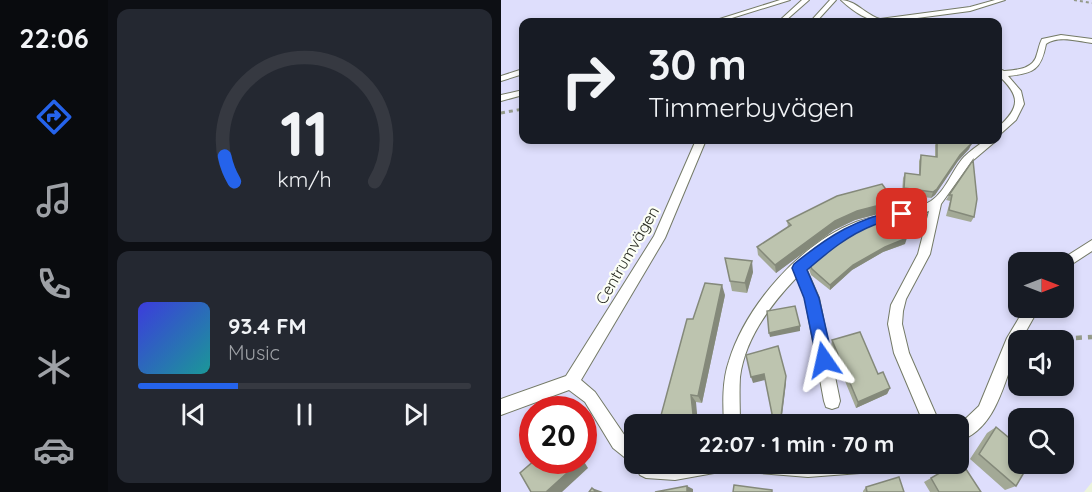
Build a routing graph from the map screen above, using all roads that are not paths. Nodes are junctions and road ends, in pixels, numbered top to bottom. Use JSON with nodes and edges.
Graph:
{"nodes":[{"id":1,"x":787,"y":0,"type":"edge"},
{"id":2,"x":806,"y":0,"type":"edge"},
{"id":3,"x":833,"y":0,"type":"edge"},
{"id":4,"x":844,"y":0,"type":"edge"},
{"id":5,"x":1002,"y":0,"type":"edge"},
{"id":6,"x":726,"y":18,"type":"edge"},
{"id":7,"x":786,"y":18,"type":"edge"},
{"id":8,"x":817,"y":18,"type":"edge"},
{"id":9,"x":870,"y":18,"type":"edge"},
{"id":10,"x":908,"y":18,"type":"edge"},
{"id":11,"x":1092,"y":41,"type":"edge"},
{"id":12,"x":519,"y":72,"type":"edge"},
{"id":13,"x":1002,"y":72,"type":"edge"},
{"id":14,"x":1002,"y":74,"type":"edge"},
{"id":15,"x":501,"y":79,"type":"edge"},
{"id":16,"x":519,"y":94,"type":"edge"},
{"id":17,"x":501,"y":98,"type":"edge"},
{"id":18,"x":1002,"y":129,"type":"edge"},
{"id":19,"x":699,"y":144,"type":"edge"},
{"id":20,"x":987,"y":144,"type":"edge"},
{"id":21,"x":936,"y":203,"type":"junction"},
{"id":22,"x":1092,"y":245,"type":"edge"},
{"id":23,"x":1074,"y":257,"type":"edge"},
{"id":24,"x":799,"y":268,"type":"junction"},
{"id":25,"x":1026,"y":318,"type":"edge"},
{"id":26,"x":571,"y":382,"type":"junction"},
{"id":27,"x":832,"y":401,"type":"dead end"},
{"id":28,"x":501,"y":407,"type":"edge"},
{"id":29,"x":732,"y":414,"type":"edge"},
{"id":30,"x":928,"y":414,"type":"edge"},
{"id":31,"x":969,"y":427,"type":"edge"},
{"id":32,"x":624,"y":447,"type":"edge"}],
"edges":[{"from":1,"to":6,"type":"lane"},
{"from":2,"to":7,"type":"lane"},
{"from":3,"to":8,"type":"lane"},
{"from":4,"to":9,"type":"lane"},
{"from":5,"to":10,"type":"lane"},
{"from":11,"to":13,"type":"lane"},
{"from":12,"to":15,"type":"lane"},
{"from":14,"to":18,"type":"lane"},
{"from":16,"to":17,"type":"lane"},
{"from":19,"to":26,"type":"lane","name":"Centrumvägen"},
{"from":20,"to":21,"type":"lane"},
{"from":21,"to":24,"type":"lane"},
{"from":21,"to":30,"type":"lane"},
{"from":22,"to":23,"type":"lane"},
{"from":24,"to":27,"type":"lane"},
{"from":24,"to":29,"type":"lane"},
{"from":25,"to":31,"type":"lane"},
{"from":26,"to":28,"type":"lane"},
{"from":26,"to":32,"type":"lane"}]}
